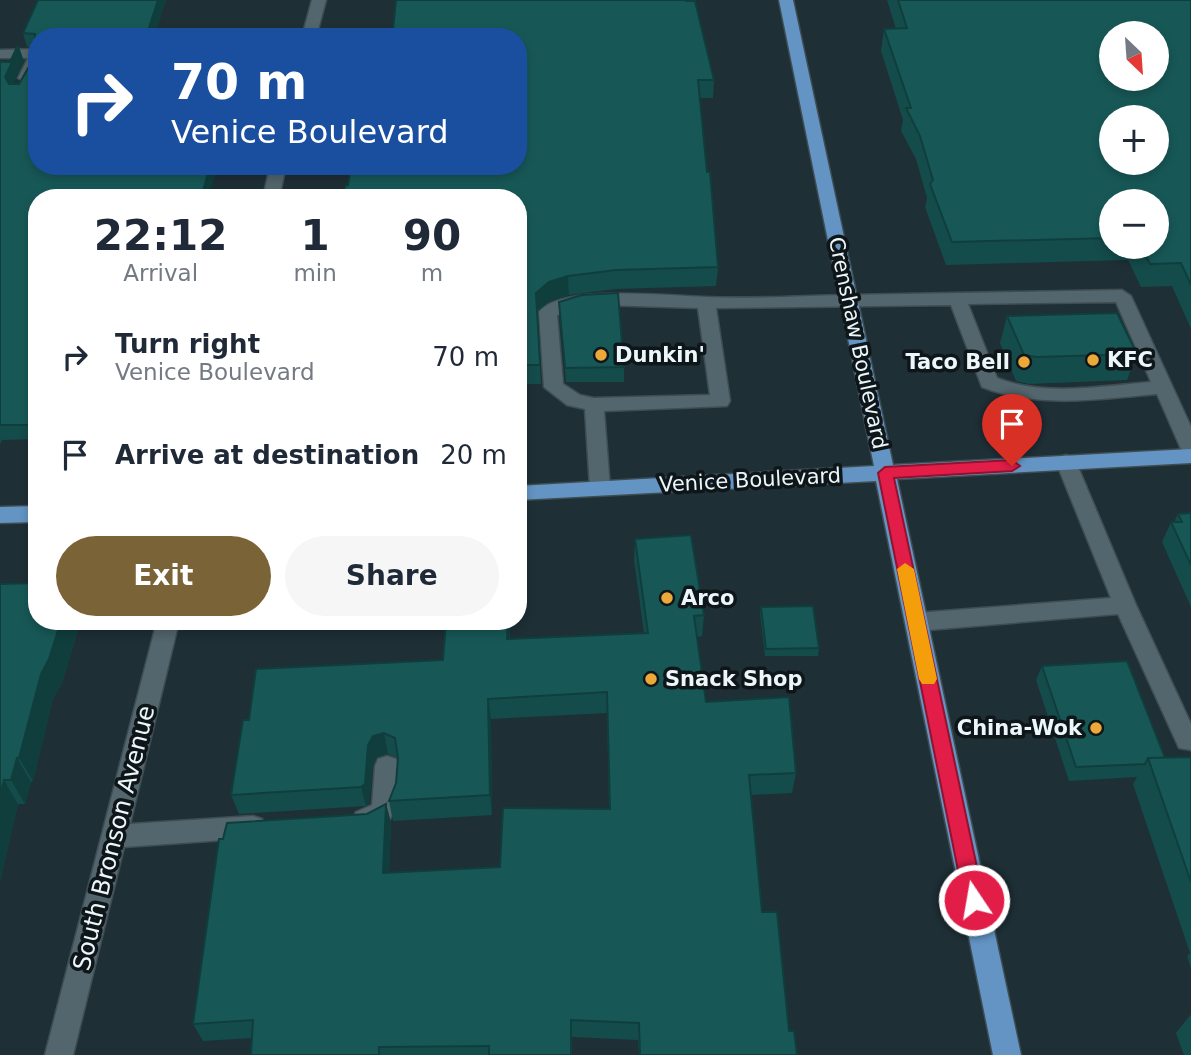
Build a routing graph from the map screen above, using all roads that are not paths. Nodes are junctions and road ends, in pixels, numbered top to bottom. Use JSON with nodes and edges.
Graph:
{"nodes":[{"id":1,"x":319,"y":0,"type":"edge"},
{"id":2,"x":786,"y":0,"type":"edge"},
{"id":3,"x":311,"y":28,"type":"edge"},
{"id":4,"x":28,"y":53,"type":"edge"},
{"id":5,"x":0,"y":54,"type":"edge"},
{"id":6,"x":28,"y":72,"type":"edge"},
{"id":7,"x":19,"y":92,"type":"edge"},
{"id":8,"x":957,"y":298,"type":"junction"},
{"id":9,"x":849,"y":300,"type":"junction"},
{"id":10,"x":706,"y":303,"type":"junction"},
{"id":11,"x":1163,"y":387,"type":"junction"},
{"id":12,"x":594,"y":405,"type":"junction"},
{"id":13,"x":1191,"y":449,"type":"edge"},
{"id":14,"x":1191,"y":456,"type":"edge"},
{"id":15,"x":1066,"y":463,"type":"junction"},
{"id":16,"x":885,"y":473,"type":"junction"},
{"id":17,"x":600,"y":488,"type":"junction"},
{"id":18,"x":527,"y":492,"type":"edge"},
{"id":19,"x":28,"y":514,"type":"edge"},
{"id":20,"x":0,"y":515,"type":"edge"},
{"id":21,"x":1125,"y":605,"type":"junction"},
{"id":22,"x":916,"y":622,"type":"junction"},
{"id":23,"x":166,"y":630,"type":"edge"},
{"id":24,"x":1187,"y":741,"type":"dead end"},
{"id":25,"x":387,"y":766,"type":"edge"},
{"id":26,"x":345,"y":822,"type":"edge"},
{"id":27,"x":278,"y":826,"type":"edge"},
{"id":28,"x":115,"y":836,"type":"junction"},
{"id":29,"x":59,"y":1055,"type":"edge"},
{"id":30,"x":1007,"y":1055,"type":"edge"}],
"edges":[{"from":1,"to":3,"type":"street"},
{"from":2,"to":9,"type":"main road","name":"Crenshaw Boulevard"},
{"from":4,"to":5,"type":"street"},
{"from":6,"to":7,"type":"street"},
{"from":8,"to":9,"type":"street"},
{"from":8,"to":11,"type":"street"},
{"from":8,"to":11,"type":"street"},
{"from":9,"to":10,"type":"street"},
{"from":9,"to":16,"type":"main road","name":"Crenshaw Boulevard"},
{"from":10,"to":12,"type":"street"},
{"from":10,"to":12,"type":"street"},
{"from":11,"to":13,"type":"street"},
{"from":12,"to":17,"type":"street"},
{"from":14,"to":15,"type":"main road","name":"Venice Boulevard"},
{"from":15,"to":16,"type":"main road","name":"Venice Boulevard"},
{"from":15,"to":21,"type":"street"},
{"from":16,"to":17,"type":"main road","name":"Venice Boulevard"},
{"from":16,"to":22,"type":"main road","name":"Crenshaw Boulevard"},
{"from":17,"to":18,"type":"main road","name":"Venice Boulevard"},
{"from":19,"to":20,"type":"main road"},
{"from":21,"to":22,"type":"street"},
{"from":21,"to":24,"type":"street"},
{"from":22,"to":30,"type":"main road","name":"Crenshaw Boulevard"},
{"from":23,"to":28,"type":"street","name":"South Bronson Avenue"},
{"from":25,"to":26,"type":"street"},
{"from":27,"to":28,"type":"street"},
{"from":28,"to":29,"type":"street","name":"South Bronson Avenue"}]}
